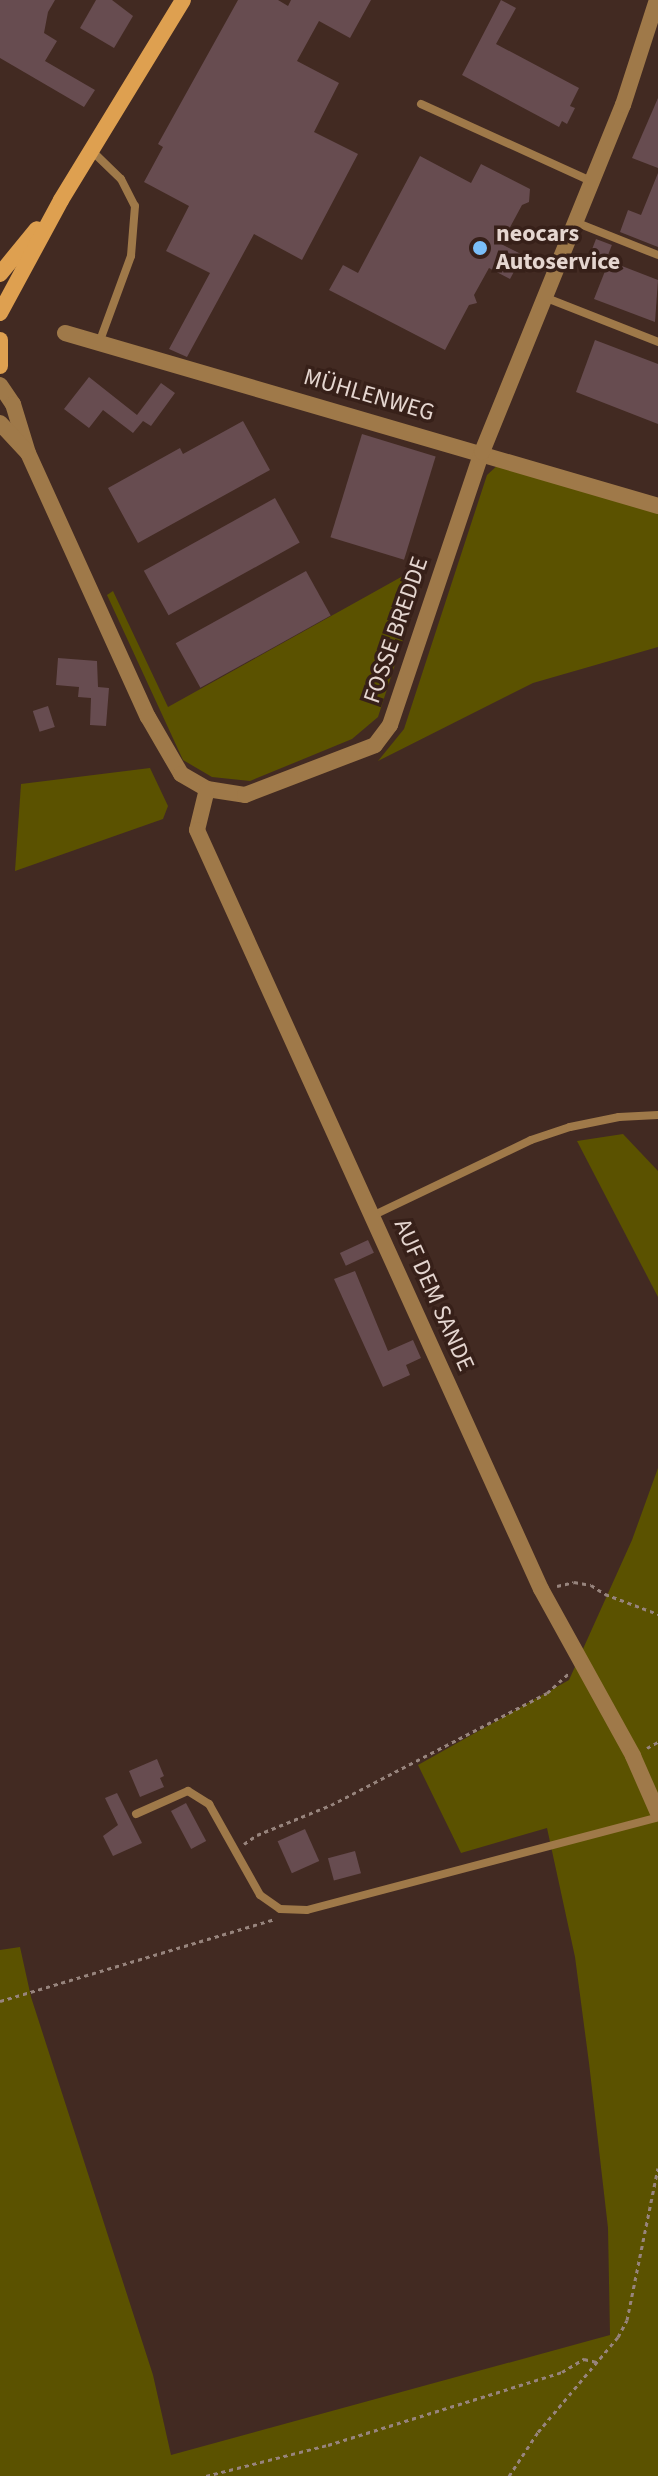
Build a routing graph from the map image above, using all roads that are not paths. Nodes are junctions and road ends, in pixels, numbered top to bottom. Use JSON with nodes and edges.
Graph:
{"nodes":[{"id":1,"x":183,"y":0,"type":"edge"},
{"id":2,"x":657,"y":0,"type":"edge"},
{"id":3,"x":421,"y":104,"type":"dead end"},
{"id":4,"x":92,"y":151,"type":"junction"},
{"id":5,"x":591,"y":181,"type":"junction"},
{"id":6,"x":61,"y":200,"type":"junction"},
{"id":7,"x":574,"y":222,"type":"junction"},
{"id":8,"x":658,"y":255,"type":"edge"},
{"id":9,"x":0,"y":274,"type":"edge"},
{"id":10,"x":544,"y":297,"type":"junction"},
{"id":11,"x":0,"y":313,"type":"edge"},
{"id":12,"x":65,"y":333,"type":"dead end"},
{"id":13,"x":0,"y":340,"type":"edge"},
{"id":14,"x":658,"y":342,"type":"edge"},
{"id":15,"x":99,"y":343,"type":"junction"},
{"id":16,"x":0,"y":366,"type":"edge"},
{"id":17,"x":0,"y":385,"type":"edge"},
{"id":18,"x":0,"y":423,"type":"edge"},
{"id":19,"x":482,"y":452,"type":"junction"},
{"id":20,"x":28,"y":453,"type":"junction"},
{"id":21,"x":658,"y":506,"type":"edge"},
{"id":22,"x":207,"y":789,"type":"junction"},
{"id":23,"x":658,"y":1115,"type":"edge"},
{"id":24,"x":372,"y":1216,"type":"junction"},
{"id":25,"x":136,"y":1814,"type":"dead end"},
{"id":26,"x":658,"y":1815,"type":"edge"}],
"edges":[{"from":1,"to":4,"type":"main road"},
{"from":2,"to":5,"type":"street","name":"FOSSE BREDDE"},
{"from":3,"to":5,"type":"lane"},
{"from":4,"to":6,"type":"main road"},
{"from":4,"to":15,"type":"lane"},
{"from":5,"to":7,"type":"street","name":"FOSSE BREDDE"},
{"from":6,"to":9,"type":"main road"},
{"from":6,"to":11,"type":"main road"},
{"from":7,"to":8,"type":"lane"},
{"from":7,"to":10,"type":"street","name":"FOSSE BREDDE"},
{"from":10,"to":14,"type":"lane"},
{"from":10,"to":19,"type":"street","name":"FOSSE BREDDE"},
{"from":12,"to":15,"type":"street","name":"MÜHLENWEG"},
{"from":13,"to":16,"type":"main road"},
{"from":15,"to":19,"type":"street","name":"MÜHLENWEG"},
{"from":17,"to":20,"type":"street","name":"FOSSE BREDDE"},
{"from":18,"to":20,"type":"street","name":"FOSSE BREDDE"},
{"from":19,"to":21,"type":"street","name":"MÜHLENWEG"},
{"from":19,"to":22,"type":"street","name":"FOSSE BREDDE"},
{"from":20,"to":22,"type":"street","name":"FOSSE BREDDE"},
{"from":22,"to":24,"type":"street","name":"AUF DEM SANDE"},
{"from":23,"to":24,"type":"lane"},
{"from":24,"to":26,"type":"street","name":"AUF DEM SANDE"},
{"from":25,"to":26,"type":"lane"}]}
